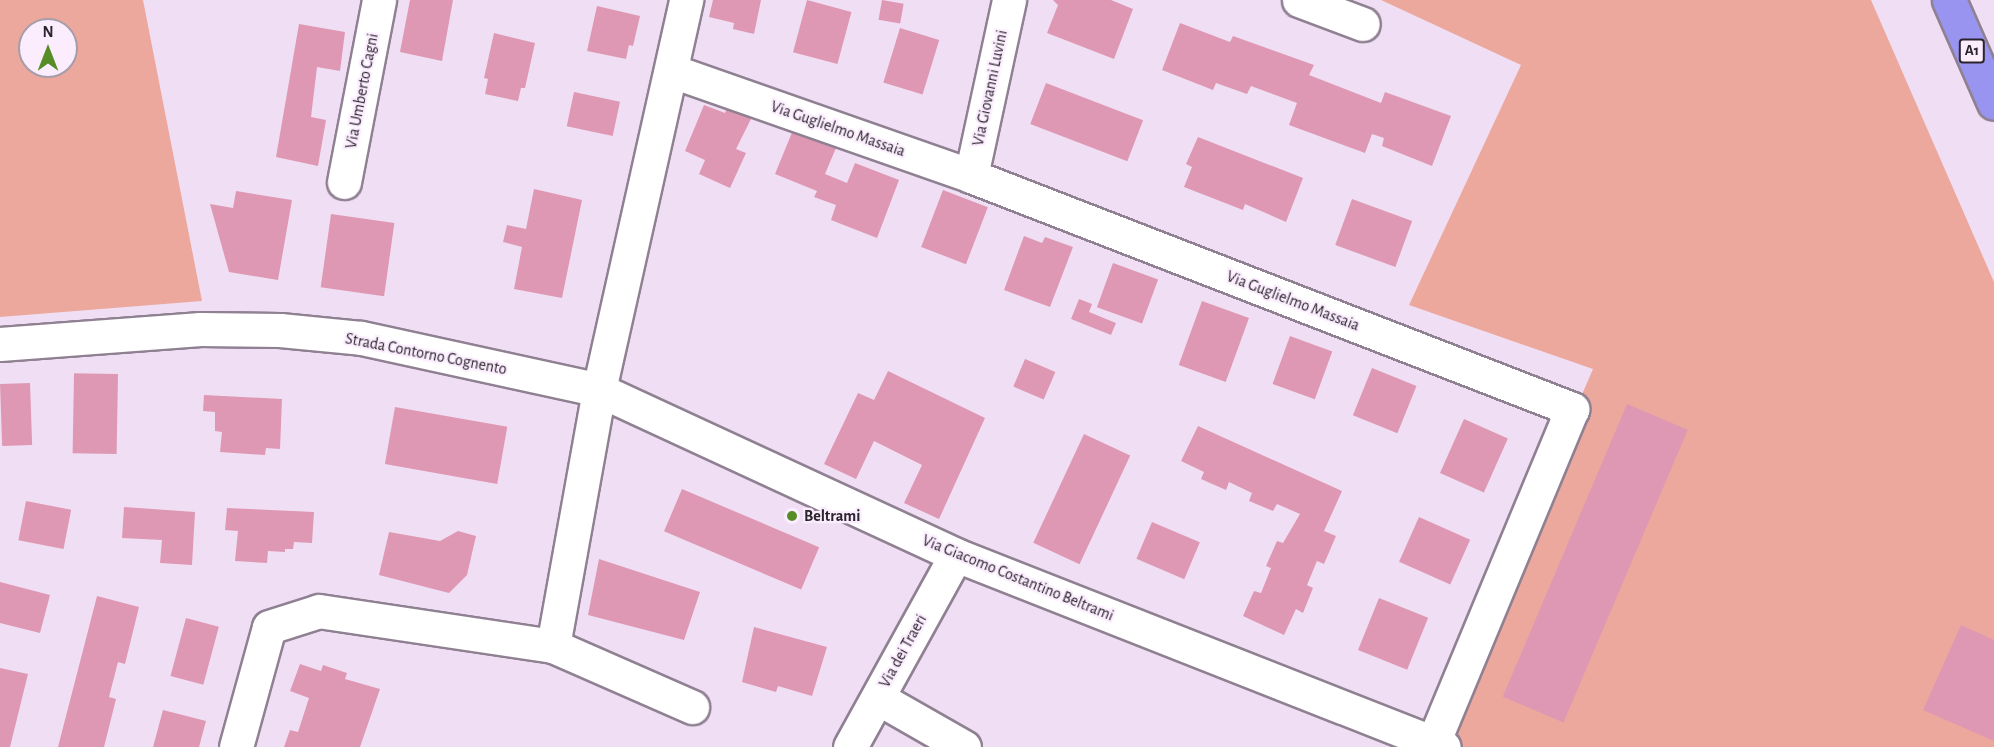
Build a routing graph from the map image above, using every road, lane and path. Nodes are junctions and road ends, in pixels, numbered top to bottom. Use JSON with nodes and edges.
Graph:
{"nodes":[{"id":1,"x":379,"y":0,"type":"edge"},
{"id":2,"x":686,"y":0,"type":"edge"},
{"id":3,"x":1009,"y":0,"type":"edge"},
{"id":4,"x":1299,"y":0,"type":"edge"},
{"id":5,"x":1949,"y":0,"type":"edge"},
{"id":6,"x":1363,"y":24,"type":"dead end"},
{"id":7,"x":672,"y":71,"type":"junction"},
{"id":8,"x":1994,"y":103,"type":"edge"},
{"id":9,"x":971,"y":176,"type":"junction"},
{"id":10,"x":344,"y":182,"type":"dead end"},
{"id":11,"x":0,"y":344,"type":"edge"},
{"id":12,"x":599,"y":390,"type":"junction"},
{"id":13,"x":956,"y":555,"type":"junction"},
{"id":14,"x":553,"y":646,"type":"junction"},
{"id":15,"x":878,"y":698,"type":"junction"},
{"id":16,"x":692,"y":707,"type":"dead end"},
{"id":17,"x":948,"y":743,"type":"edge"},
{"id":18,"x":1437,"y":746,"type":"edge"},
{"id":19,"x":236,"y":747,"type":"edge"},
{"id":20,"x":850,"y":747,"type":"edge"}],
"edges":[{"from":1,"to":10,"type":"street","name":"Via Umberto Cagni"},
{"from":2,"to":7,"type":"street"},
{"from":3,"to":9,"type":"street","name":"Via Giovanni Luvini"},
{"from":4,"to":6,"type":"street"},
{"from":5,"to":8,"type":"highway","number":"A1"},
{"from":7,"to":9,"type":"street","name":"Via Guglielmo Massaia"},
{"from":7,"to":12,"type":"street"},
{"from":9,"to":18,"type":"street","name":"Via Guglielmo Massaia"},
{"from":11,"to":12,"type":"street","name":"Strada Contorno Cognento"},
{"from":12,"to":13,"type":"street","name":"Via Giacomo Costantino Beltrami"},
{"from":12,"to":14,"type":"street"},
{"from":13,"to":15,"type":"street","name":"Via dei Traeri"},
{"from":13,"to":18,"type":"street","name":"Via Giacomo Costantino Beltrami"},
{"from":14,"to":16,"type":"street"},
{"from":14,"to":19,"type":"street"},
{"from":15,"to":17,"type":"street"},
{"from":15,"to":20,"type":"street","name":"Via dei Traeri"}]}
